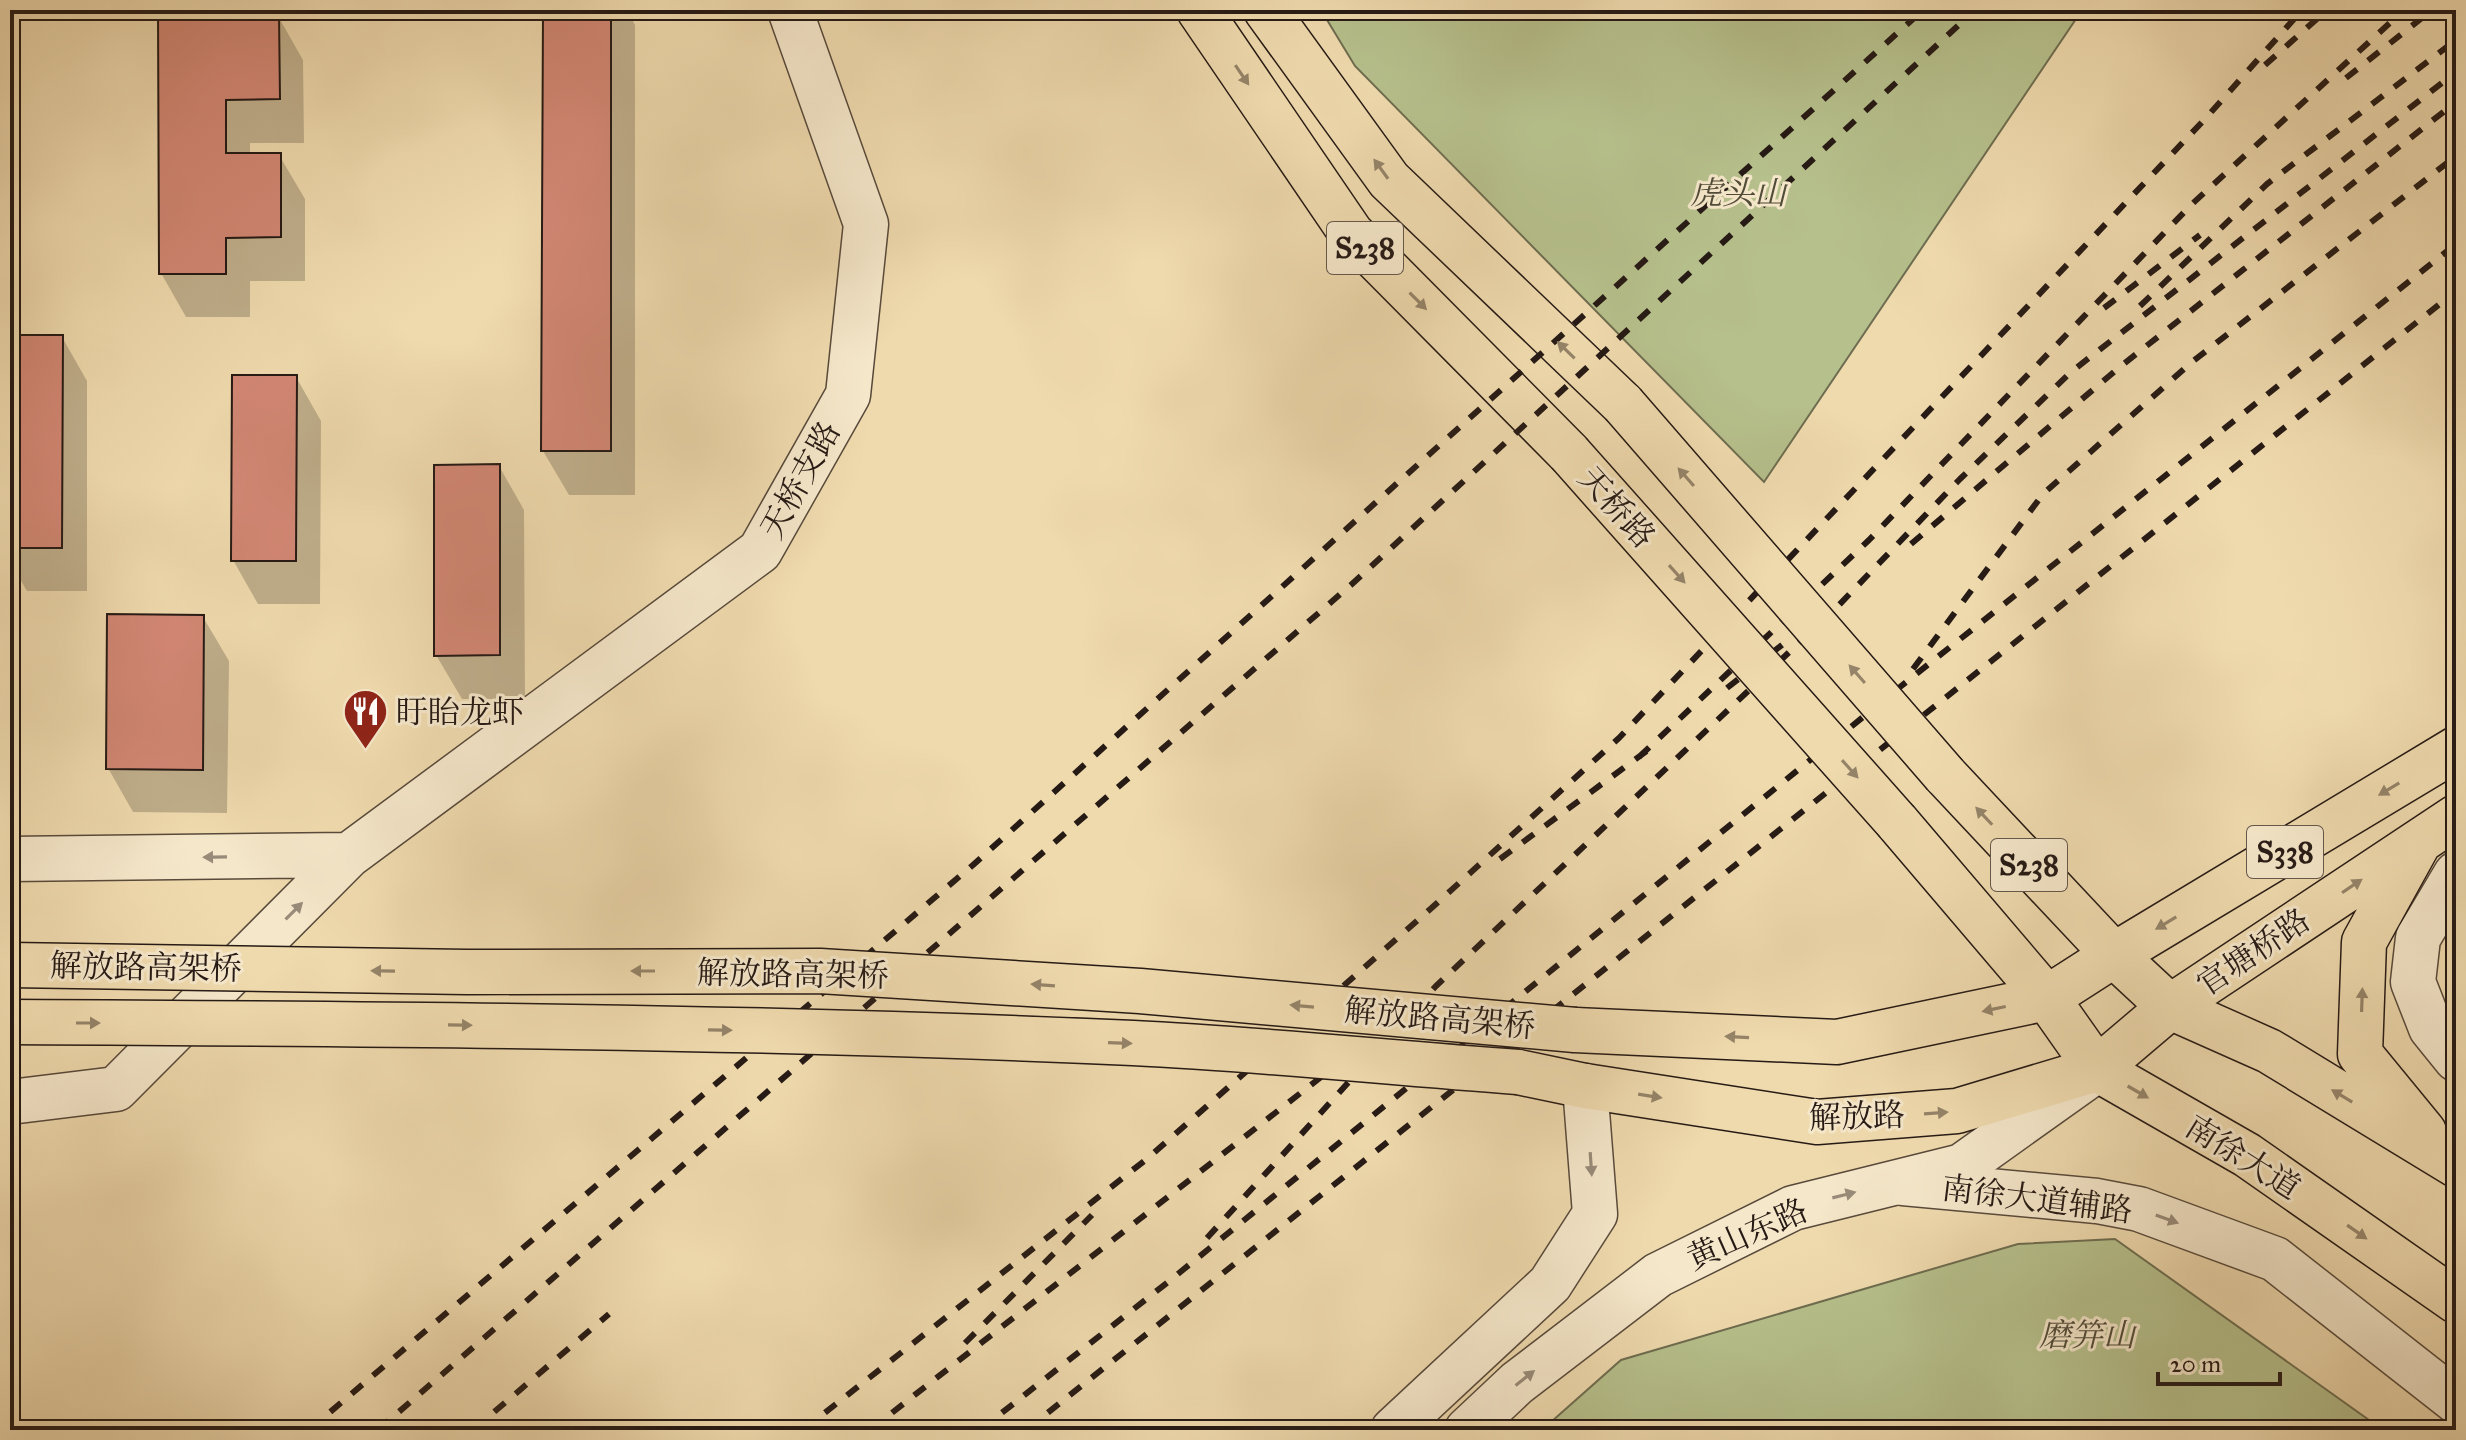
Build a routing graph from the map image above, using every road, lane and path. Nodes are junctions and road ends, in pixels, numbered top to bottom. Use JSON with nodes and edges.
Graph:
{"nodes":[{"id":1,"x":790,"y":10,"type":"edge"},
{"id":2,"x":1199,"y":10,"type":"edge"},
{"id":3,"x":1266,"y":10,"type":"edge"},
{"id":4,"x":2456,"y":749,"type":"edge"},
{"id":5,"x":2456,"y":817,"type":"edge"},
{"id":6,"x":2419,"y":841,"type":"junction"},
{"id":7,"x":349,"y":855,"type":"junction"},
{"id":8,"x":10,"y":859,"type":"edge"},
{"id":9,"x":2456,"y":874,"type":"edge"},
{"id":10,"x":2114,"y":955,"type":"junction"},
{"id":11,"x":10,"y":965,"type":"edge"},
{"id":12,"x":2047,"y":998,"type":"junction"},
{"id":13,"x":2170,"y":1007,"type":"junction"},
{"id":14,"x":10,"y":1022,"type":"edge"},
{"id":15,"x":2456,"y":1059,"type":"edge"},
{"id":16,"x":2097,"y":1069,"type":"junction"},
{"id":17,"x":1518,"y":1072,"type":"joint"},
{"id":18,"x":1585,"y":1086,"type":"junction"},
{"id":19,"x":10,"y":1102,"type":"edge"},
{"id":20,"x":2451,"y":1162,"type":"edge"},
{"id":21,"x":1897,"y":1182,"type":"junction"},
{"id":22,"x":2456,"y":1301,"type":"edge"},
{"id":23,"x":2456,"y":1401,"type":"edge"},
{"id":24,"x":1393,"y":1430,"type":"edge"},
{"id":25,"x":1467,"y":1430,"type":"edge"}],
"edges":[{"from":1,"to":7,"type":"street","name":"天桥支路"},
{"from":2,"to":12,"type":"main road","name":"天桥路","number":"S238","one_way":true,"bridge":true},
{"from":10,"to":3,"type":"main road","number":"S238","one_way":true,"bridge":true},
{"from":4,"to":10,"type":"main road","name":"官塘桥路","number":"S338","one_way":true},
{"from":5,"to":6,"type":"main road","name":"官塘桥路","number":"S338"},
{"from":13,"to":6,"type":"main road","name":"官塘桥路","number":"S338","one_way":true},
{"from":20,"to":6,"type":"main road","one_way":true},
{"from":7,"to":8,"type":"street","one_way":true},
{"from":19,"to":7,"type":"street","name":"天桥支路","one_way":true},
{"from":9,"to":15,"type":"street"},
{"from":10,"to":12,"type":"main road"},
{"from":10,"to":13,"type":"main road"},
{"from":12,"to":11,"type":"main road","name":"解放路高架桥","one_way":true,"bridge":true},
{"from":12,"to":16,"type":"main road","name":"南徐大道"},
{"from":13,"to":16,"type":"main road","name":"解放路"},
{"from":20,"to":13,"type":"main road","one_way":true},
{"from":14,"to":17,"type":"main road","name":"解放路高架桥","one_way":true,"bridge":true},
{"from":18,"to":16,"type":"main road","name":"解放路","one_way":true},
{"from":16,"to":21,"type":"street","name":"黄山东路"},
{"from":16,"to":22,"type":"main road","name":"南徐大道","one_way":true},
{"from":17,"to":18,"type":"main road","name":"解放路"},
{"from":18,"to":24,"type":"street","one_way":true},
{"from":21,"to":23,"type":"street","name":"南徐大道辅路","one_way":true},
{"from":25,"to":21,"type":"street","name":"黄山东路","one_way":true}]}
